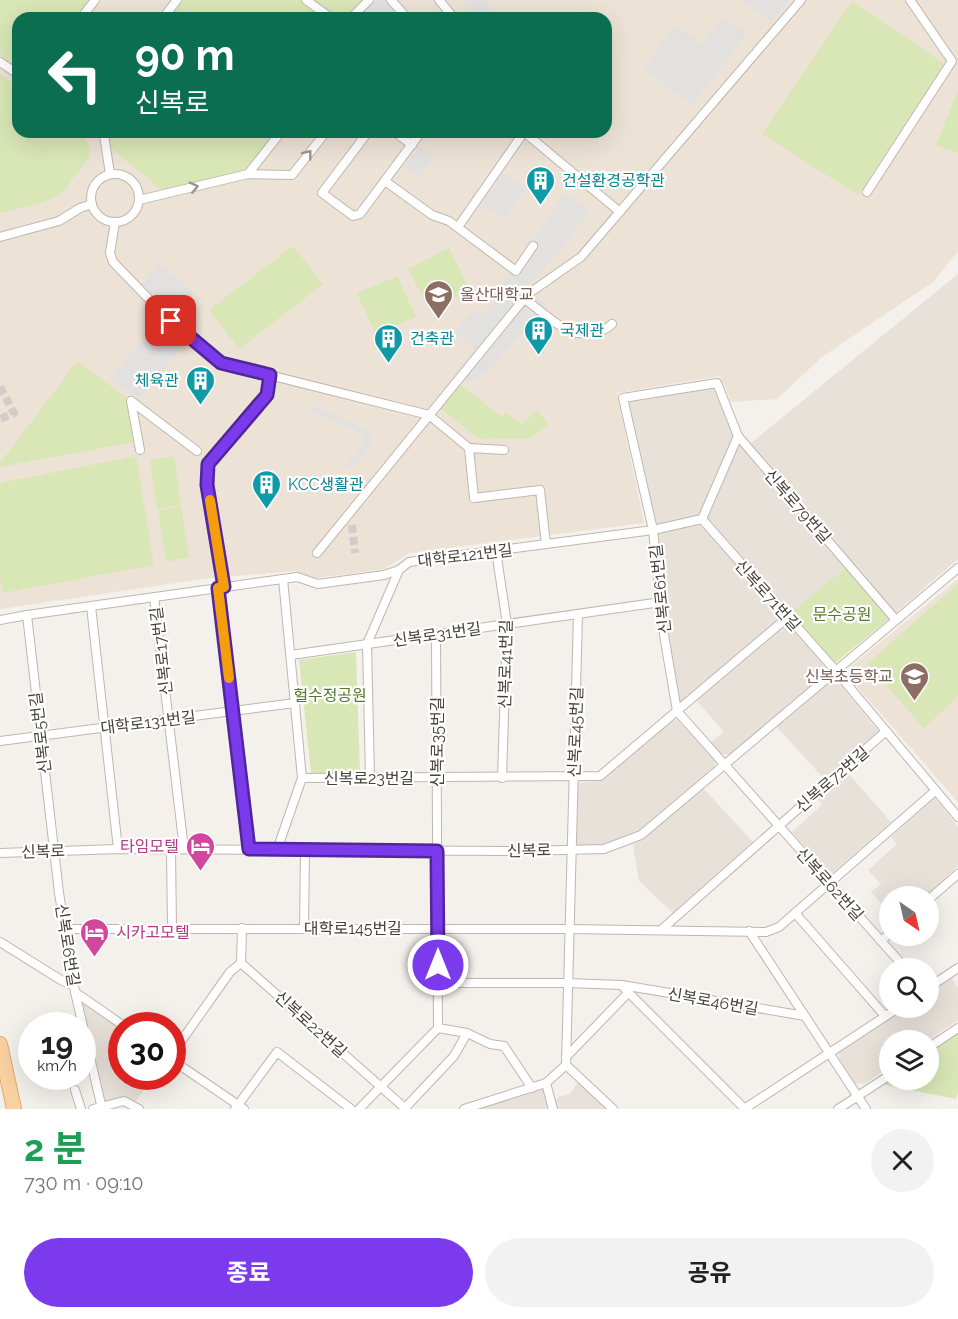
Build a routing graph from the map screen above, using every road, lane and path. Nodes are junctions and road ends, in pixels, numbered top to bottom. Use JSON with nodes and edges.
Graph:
{"nodes":[{"id":1,"x":95,"y":0,"type":"edge"},
{"id":2,"x":177,"y":0,"type":"edge"},
{"id":3,"x":306,"y":0,"type":"edge"},
{"id":4,"x":369,"y":0,"type":"edge"},
{"id":5,"x":391,"y":0,"type":"edge"},
{"id":6,"x":439,"y":0,"type":"edge"},
{"id":7,"x":801,"y":0,"type":"edge"},
{"id":8,"x":910,"y":0,"type":"edge"},
{"id":9,"x":86,"y":12,"type":"edge"},
{"id":10,"x":168,"y":12,"type":"edge"},
{"id":11,"x":323,"y":12,"type":"edge"},
{"id":12,"x":357,"y":12,"type":"edge"},
{"id":13,"x":402,"y":12,"type":"edge"},
{"id":14,"x":449,"y":12,"type":"edge"},
{"id":15,"x":955,"y":60,"type":"edge"},
{"id":16,"x":104,"y":138,"type":"edge"},
{"id":17,"x":276,"y":138,"type":"edge"},
{"id":18,"x":321,"y":138,"type":"edge"},
{"id":19,"x":363,"y":138,"type":"edge"},
{"id":20,"x":403,"y":138,"type":"edge"},
{"id":21,"x":417,"y":138,"type":"edge"},
{"id":22,"x":520,"y":138,"type":"edge"},
{"id":23,"x":531,"y":138,"type":"edge"},
{"id":24,"x":412,"y":145,"type":"junction"},
{"id":25,"x":110,"y":174,"type":"junction"},
{"id":26,"x":248,"y":174,"type":"junction"},
{"id":27,"x":385,"y":181,"type":"junction"},
{"id":28,"x":867,"y":192,"type":"dead end"},
{"id":29,"x":139,"y":200,"type":"junction"},
{"id":30,"x":92,"y":204,"type":"junction"},
{"id":31,"x":620,"y":212,"type":"junction"},
{"id":32,"x":115,"y":222,"type":"junction"},
{"id":33,"x":458,"y":227,"type":"junction"},
{"id":34,"x":0,"y":237,"type":"edge"},
{"id":35,"x":533,"y":246,"type":"dead end"},
{"id":36,"x":525,"y":299,"type":"junction"},
{"id":37,"x":612,"y":324,"type":"dead end"},
{"id":38,"x":270,"y":375,"type":"junction"},
{"id":39,"x":623,"y":398,"type":"joint"},
{"id":40,"x":429,"y":415,"type":"junction"},
{"id":41,"x":738,"y":436,"type":"junction"},
{"id":42,"x":469,"y":448,"type":"junction"},
{"id":43,"x":140,"y":450,"type":"dead end"},
{"id":44,"x":504,"y":450,"type":"dead end"},
{"id":45,"x":197,"y":451,"type":"dead end"},
{"id":46,"x":350,"y":513,"type":"junction"},
{"id":47,"x":702,"y":519,"type":"junction"},
{"id":48,"x":352,"y":525,"type":"tunnel mouth"},
{"id":49,"x":653,"y":530,"type":"junction"},
{"id":50,"x":546,"y":544,"type":"junction"},
{"id":51,"x":496,"y":551,"type":"junction"},
{"id":52,"x":317,"y":553,"type":"dead end"},
{"id":53,"x":958,"y":568,"type":"edge"},
{"id":54,"x":399,"y":570,"type":"junction"},
{"id":55,"x":283,"y":579,"type":"junction"},
{"id":56,"x":221,"y":588,"type":"junction"},
{"id":57,"x":154,"y":597,"type":"junction"},
{"id":58,"x":661,"y":602,"type":"junction"},
{"id":59,"x":91,"y":606,"type":"junction"},
{"id":60,"x":578,"y":614,"type":"junction"},
{"id":61,"x":27,"y":615,"type":"junction"},
{"id":62,"x":788,"y":617,"type":"junction"},
{"id":63,"x":0,"y":620,"type":"edge"},
{"id":64,"x":896,"y":620,"type":"junction"},
{"id":65,"x":507,"y":624,"type":"junction"},
{"id":66,"x":436,"y":634,"type":"junction"},
{"id":67,"x":367,"y":644,"type":"junction"},
{"id":68,"x":291,"y":654,"type":"junction"},
{"id":69,"x":836,"y":670,"type":"junction"},
{"id":70,"x":295,"y":703,"type":"junction"},
{"id":71,"x":232,"y":711,"type":"junction"},
{"id":72,"x":676,"y":711,"type":"junction"},
{"id":73,"x":168,"y":719,"type":"junction"},
{"id":74,"x":104,"y":727,"type":"junction"},
{"id":75,"x":885,"y":732,"type":"junction"},
{"id":76,"x":39,"y":735,"type":"junction"},
{"id":77,"x":0,"y":741,"type":"edge"},
{"id":78,"x":724,"y":765,"type":"junction"},
{"id":79,"x":573,"y":777,"type":"junction"},
{"id":80,"x":302,"y":778,"type":"junction"},
{"id":81,"x":370,"y":778,"type":"junction"},
{"id":82,"x":437,"y":778,"type":"junction"},
{"id":83,"x":502,"y":778,"type":"junction"},
{"id":84,"x":935,"y":791,"type":"junction"},
{"id":85,"x":958,"y":817,"type":"edge"},
{"id":86,"x":778,"y":825,"type":"junction"},
{"id":87,"x":118,"y":849,"type":"junction"},
{"id":88,"x":171,"y":849,"type":"junction"},
{"id":89,"x":184,"y":849,"type":"junction"},
{"id":90,"x":249,"y":849,"type":"junction"},
{"id":91,"x":277,"y":850,"type":"junction"},
{"id":92,"x":305,"y":850,"type":"junction"},
{"id":93,"x":572,"y":850,"type":"junction"},
{"id":94,"x":54,"y":851,"type":"junction"},
{"id":95,"x":437,"y":851,"type":"junction"},
{"id":96,"x":0,"y":853,"type":"edge"},
{"id":97,"x":958,"y":874,"type":"edge"},
{"id":98,"x":830,"y":883,"type":"junction"},
{"id":99,"x":939,"y":890,"type":"edge"},
{"id":100,"x":795,"y":913,"type":"junction"},
{"id":101,"x":172,"y":928,"type":"junction"},
{"id":102,"x":242,"y":928,"type":"junction"},
{"id":103,"x":304,"y":928,"type":"junction"},
{"id":104,"x":437,"y":928,"type":"junction"},
{"id":105,"x":65,"y":929,"type":"junction"},
{"id":106,"x":569,"y":929,"type":"junction"},
{"id":107,"x":661,"y":930,"type":"junction"},
{"id":108,"x":749,"y":931,"type":"junction"},
{"id":109,"x":879,"y":939,"type":"edge"},
{"id":110,"x":0,"y":942,"type":"edge"},
{"id":111,"x":885,"y":946,"type":"edge"},
{"id":112,"x":896,"y":958,"type":"edge"},
{"id":113,"x":241,"y":963,"type":"junction"},
{"id":114,"x":958,"y":968,"type":"edge"},
{"id":115,"x":939,"y":981,"type":"edge"},
{"id":116,"x":438,"y":983,"type":"junction"},
{"id":117,"x":568,"y":983,"type":"junction"},
{"id":118,"x":622,"y":985,"type":"junction"},
{"id":119,"x":75,"y":989,"type":"junction"},
{"id":120,"x":629,"y":992,"type":"junction"},
{"id":121,"x":879,"y":1009,"type":"edge"},
{"id":122,"x":108,"y":1014,"type":"edge"},
{"id":123,"x":805,"y":1016,"type":"junction"},
{"id":124,"x":882,"y":1018,"type":"edge"},
{"id":125,"x":438,"y":1028,"type":"junction"},
{"id":126,"x":958,"y":1028,"type":"edge"},
{"id":127,"x":467,"y":1033,"type":"junction"},
{"id":128,"x":186,"y":1034,"type":"edge"},
{"id":129,"x":939,"y":1041,"type":"edge"},
{"id":130,"x":0,"y":1044,"type":"edge"},
{"id":131,"x":829,"y":1053,"type":"junction"},
{"id":132,"x":566,"y":1061,"type":"junction"},
{"id":133,"x":186,"y":1070,"type":"edge"},
{"id":134,"x":879,"y":1082,"type":"edge"},
{"id":135,"x":546,"y":1083,"type":"junction"},
{"id":136,"x":380,"y":1087,"type":"junction"},
{"id":137,"x":532,"y":1088,"type":"junction"},
{"id":138,"x":75,"y":1090,"type":"dead end"},
{"id":139,"x":858,"y":1096,"type":"junction"},
{"id":140,"x":99,"y":1108,"type":"edge"},
{"id":141,"x":239,"y":1108,"type":"edge"},
{"id":142,"x":14,"y":1109,"type":"edge"},
{"id":143,"x":81,"y":1109,"type":"edge"},
{"id":144,"x":139,"y":1109,"type":"edge"},
{"id":145,"x":351,"y":1109,"type":"edge"},
{"id":146,"x":359,"y":1109,"type":"edge"},
{"id":147,"x":405,"y":1109,"type":"edge"},
{"id":148,"x":464,"y":1109,"type":"edge"},
{"id":149,"x":553,"y":1109,"type":"edge"},
{"id":150,"x":613,"y":1109,"type":"edge"},
{"id":151,"x":744,"y":1109,"type":"edge"},
{"id":152,"x":838,"y":1109,"type":"edge"},
{"id":153,"x":866,"y":1109,"type":"edge"}],
"edges":[{"from":1,"to":9,"type":"street"},
{"from":2,"to":10,"type":"street"},
{"from":3,"to":11,"type":"street"},
{"from":4,"to":12,"type":"street"},
{"from":5,"to":13,"type":"street"},
{"from":6,"to":14,"type":"street"},
{"from":7,"to":31,"type":"street"},
{"from":8,"to":15,"type":"street"},
{"from":15,"to":28,"type":"street"},
{"from":16,"to":25,"type":"street"},
{"from":17,"to":26,"type":"street"},
{"from":26,"to":18,"type":"street","one_way":true},
{"from":19,"to":27,"type":"street"},
{"from":20,"to":24,"type":"street"},
{"from":21,"to":24,"type":"street"},
{"from":22,"to":33,"type":"street"},
{"from":23,"to":31,"type":"street"},
{"from":24,"to":27,"type":"street"},
{"from":25,"to":29,"type":"street"},
{"from":25,"to":30,"type":"street"},
{"from":29,"to":26,"type":"street","one_way":true},
{"from":27,"to":33,"type":"street"},
{"from":29,"to":32,"type":"street"},
{"from":30,"to":32,"type":"street"},
{"from":30,"to":34,"type":"street"},
{"from":31,"to":36,"type":"street"},
{"from":32,"to":38,"type":"street"},
{"from":33,"to":35,"type":"street"},
{"from":36,"to":37,"type":"street"},
{"from":36,"to":40,"type":"street"},
{"from":38,"to":40,"type":"street"},
{"from":38,"to":56,"type":"street"},
{"from":39,"to":41,"type":"street","name":"신복로79번길"},
{"from":39,"to":49,"type":"street","name":"신복로61번길"},
{"from":40,"to":42,"type":"street"},
{"from":40,"to":46,"type":"street"},
{"from":41,"to":47,"type":"street"},
{"from":41,"to":64,"type":"street","name":"신복로79번길"},
{"from":42,"to":44,"type":"street"},
{"from":42,"to":50,"type":"street"},
{"from":43,"to":45,"type":"street"},
{"from":46,"to":48,"type":"street"},
{"from":46,"to":52,"type":"street"},
{"from":47,"to":49,"type":"street","name":"대학로121번길"},
{"from":47,"to":62,"type":"street","name":"신복로71번길"},
{"from":49,"to":50,"type":"street","name":"대학로121번길"},
{"from":49,"to":58,"type":"street","name":"신복로61번길"},
{"from":50,"to":51,"type":"street","name":"대학로121번길"},
{"from":51,"to":54,"type":"street","name":"대학로121번길"},
{"from":51,"to":65,"type":"street","name":"신복로41번길"},
{"from":53,"to":64,"type":"street","name":"신복로"},
{"from":54,"to":55,"type":"street","name":"대학로121번길"},
{"from":54,"to":67,"type":"street","name":"신복로31번길"},
{"from":55,"to":56,"type":"street","name":"대학로121번길"},
{"from":55,"to":68,"type":"street","name":"신복로23번길"},
{"from":56,"to":57,"type":"street","name":"대학로121번길"},
{"from":56,"to":71,"type":"street"},
{"from":57,"to":59,"type":"street","name":"대학로121번길"},
{"from":57,"to":73,"type":"street","name":"신복로17번길"},
{"from":58,"to":60,"type":"street","name":"신복로31번길"},
{"from":58,"to":72,"type":"street","name":"신복로61번길"},
{"from":59,"to":61,"type":"street","name":"대학로121번길"},
{"from":59,"to":74,"type":"street"},
{"from":60,"to":65,"type":"street","name":"신복로31번길"},
{"from":60,"to":79,"type":"street","name":"신복로45번길"},
{"from":61,"to":63,"type":"street","name":"대학로121번길"},
{"from":61,"to":76,"type":"street","name":"신복로5번길"},
{"from":62,"to":69,"type":"street","name":"신복로71번길"},
{"from":62,"to":72,"type":"street","name":"신복로23번길"},
{"from":64,"to":69,"type":"street","name":"신복로"},
{"from":65,"to":66,"type":"street","name":"신복로31번길"},
{"from":65,"to":83,"type":"street","name":"신복로41번길"},
{"from":66,"to":67,"type":"street","name":"신복로31번길"},
{"from":66,"to":82,"type":"street","name":"신복로35번길"},
{"from":67,"to":68,"type":"street"},
{"from":67,"to":81,"type":"street","name":"신복로31번길"},
{"from":68,"to":70,"type":"street","name":"신복로23번길"},
{"from":69,"to":75,"type":"street"},
{"from":69,"to":78,"type":"street","name":"신복로"},
{"from":70,"to":71,"type":"street","name":"대학로131번길"},
{"from":70,"to":80,"type":"street","name":"신복로23번길"},
{"from":71,"to":73,"type":"street","name":"대학로131번길"},
{"from":71,"to":90,"type":"street"},
{"from":72,"to":78,"type":"street"},
{"from":72,"to":79,"type":"street","name":"신복로23번길"},
{"from":73,"to":74,"type":"street","name":"대학로131번길"},
{"from":73,"to":89,"type":"street","name":"신복로17번길"},
{"from":74,"to":76,"type":"street","name":"대학로131번길"},
{"from":74,"to":87,"type":"street"},
{"from":75,"to":84,"type":"street"},
{"from":75,"to":86,"type":"street","name":"신복로72번길"},
{"from":76,"to":77,"type":"street","name":"대학로131번길"},
{"from":76,"to":94,"type":"street","name":"신복로5번길"},
{"from":78,"to":86,"type":"street","name":"신복로62번길"},
{"from":78,"to":93,"type":"street","name":"신복로"},
{"from":79,"to":83,"type":"street","name":"신복로23번길"},
{"from":79,"to":93,"type":"street","name":"신복로45번길"},
{"from":80,"to":81,"type":"street","name":"신복로23번길"},
{"from":80,"to":91,"type":"street","name":"신복로23번길"},
{"from":81,"to":82,"type":"street","name":"신복로23번길"},
{"from":82,"to":83,"type":"street","name":"신복로23번길"},
{"from":82,"to":95,"type":"street","name":"신복로35번길"},
{"from":84,"to":85,"type":"street"},
{"from":84,"to":98,"type":"street","name":"대학로145번길"},
{"from":86,"to":98,"type":"street","name":"신복로62번길"},
{"from":86,"to":107,"type":"street"},
{"from":87,"to":88,"type":"street","name":"신복로"},
{"from":87,"to":94,"type":"street","name":"신복로"},
{"from":88,"to":89,"type":"street","name":"신복로"},
{"from":88,"to":101,"type":"street"},
{"from":89,"to":90,"type":"street","name":"신복로"},
{"from":90,"to":91,"type":"street","name":"신복로"},
{"from":91,"to":92,"type":"street","name":"신복로"},
{"from":92,"to":95,"type":"street","name":"신복로"},
{"from":92,"to":103,"type":"street"},
{"from":93,"to":95,"type":"street","name":"신복로"},
{"from":93,"to":106,"type":"street"},
{"from":94,"to":96,"type":"street","name":"신복로"},
{"from":94,"to":105,"type":"street","name":"신복로6번길"},
{"from":95,"to":104,"type":"street","name":"신복로35번길"},
{"from":97,"to":99,"type":"street"},
{"from":98,"to":100,"type":"street","name":"대학로145번길"},
{"from":98,"to":109,"type":"street","name":"신복로62번길"},
{"from":100,"to":108,"type":"street","name":"대학로145번길"},
{"from":100,"to":121,"type":"street"},
{"from":101,"to":102,"type":"street","name":"대학로145번길"},
{"from":101,"to":105,"type":"street","name":"대학로145번길"},
{"from":102,"to":103,"type":"street","name":"대학로145번길"},
{"from":102,"to":113,"type":"street"},
{"from":103,"to":104,"type":"street","name":"대학로145번길"},
{"from":104,"to":106,"type":"street","name":"대학로145번길"},
{"from":104,"to":116,"type":"street","name":"신복로35번길"},
{"from":105,"to":119,"type":"street","name":"신복로6번길"},
{"from":106,"to":107,"type":"street","name":"대학로145번길"},
{"from":106,"to":117,"type":"street"},
{"from":107,"to":108,"type":"street","name":"대학로145번길"},
{"from":108,"to":123,"type":"street"},
{"from":110,"to":119,"type":"street"},
{"from":111,"to":112,"type":"street","name":"신복로62번길"},
{"from":113,"to":128,"type":"street"},
{"from":113,"to":136,"type":"street","name":"신복로22번길"},
{"from":114,"to":115,"type":"street"},
{"from":116,"to":117,"type":"street","name":"신복로46번길"},
{"from":116,"to":125,"type":"street","name":"신복로35번길"},
{"from":117,"to":118,"type":"street","name":"신복로46번길"},
{"from":117,"to":132,"type":"street"},
{"from":118,"to":120,"type":"street","name":"신복로46번길"},
{"from":118,"to":123,"type":"street","name":"신복로46번길"},
{"from":119,"to":122,"type":"street"},
{"from":119,"to":140,"type":"street","name":"신복로6번길"},
{"from":120,"to":132,"type":"street"},
{"from":120,"to":151,"type":"street","name":"신복로46번길"},
{"from":123,"to":131,"type":"street"},
{"from":124,"to":131,"type":"street","name":"신복로46번길"},
{"from":125,"to":127,"type":"street"},
{"from":125,"to":136,"type":"street"},
{"from":126,"to":129,"type":"street"},
{"from":127,"to":137,"type":"street"},
{"from":127,"to":147,"type":"street"},
{"from":130,"to":142,"type":"main road"},
{"from":131,"to":139,"type":"street"},
{"from":131,"to":151,"type":"street","name":"신복로46번길"},
{"from":132,"to":135,"type":"street"},
{"from":132,"to":150,"type":"street"},
{"from":133,"to":141,"type":"street"},
{"from":134,"to":139,"type":"street"},
{"from":135,"to":137,"type":"street"},
{"from":135,"to":149,"type":"street"},
{"from":136,"to":146,"type":"street"},
{"from":136,"to":147,"type":"street","name":"신복로22번길"},
{"from":137,"to":148,"type":"street"},
{"from":138,"to":143,"type":"street"},
{"from":139,"to":152,"type":"street"},
{"from":139,"to":153,"type":"street"},
{"from":140,"to":144,"type":"street"},
{"from":141,"to":145,"type":"street"}]}
